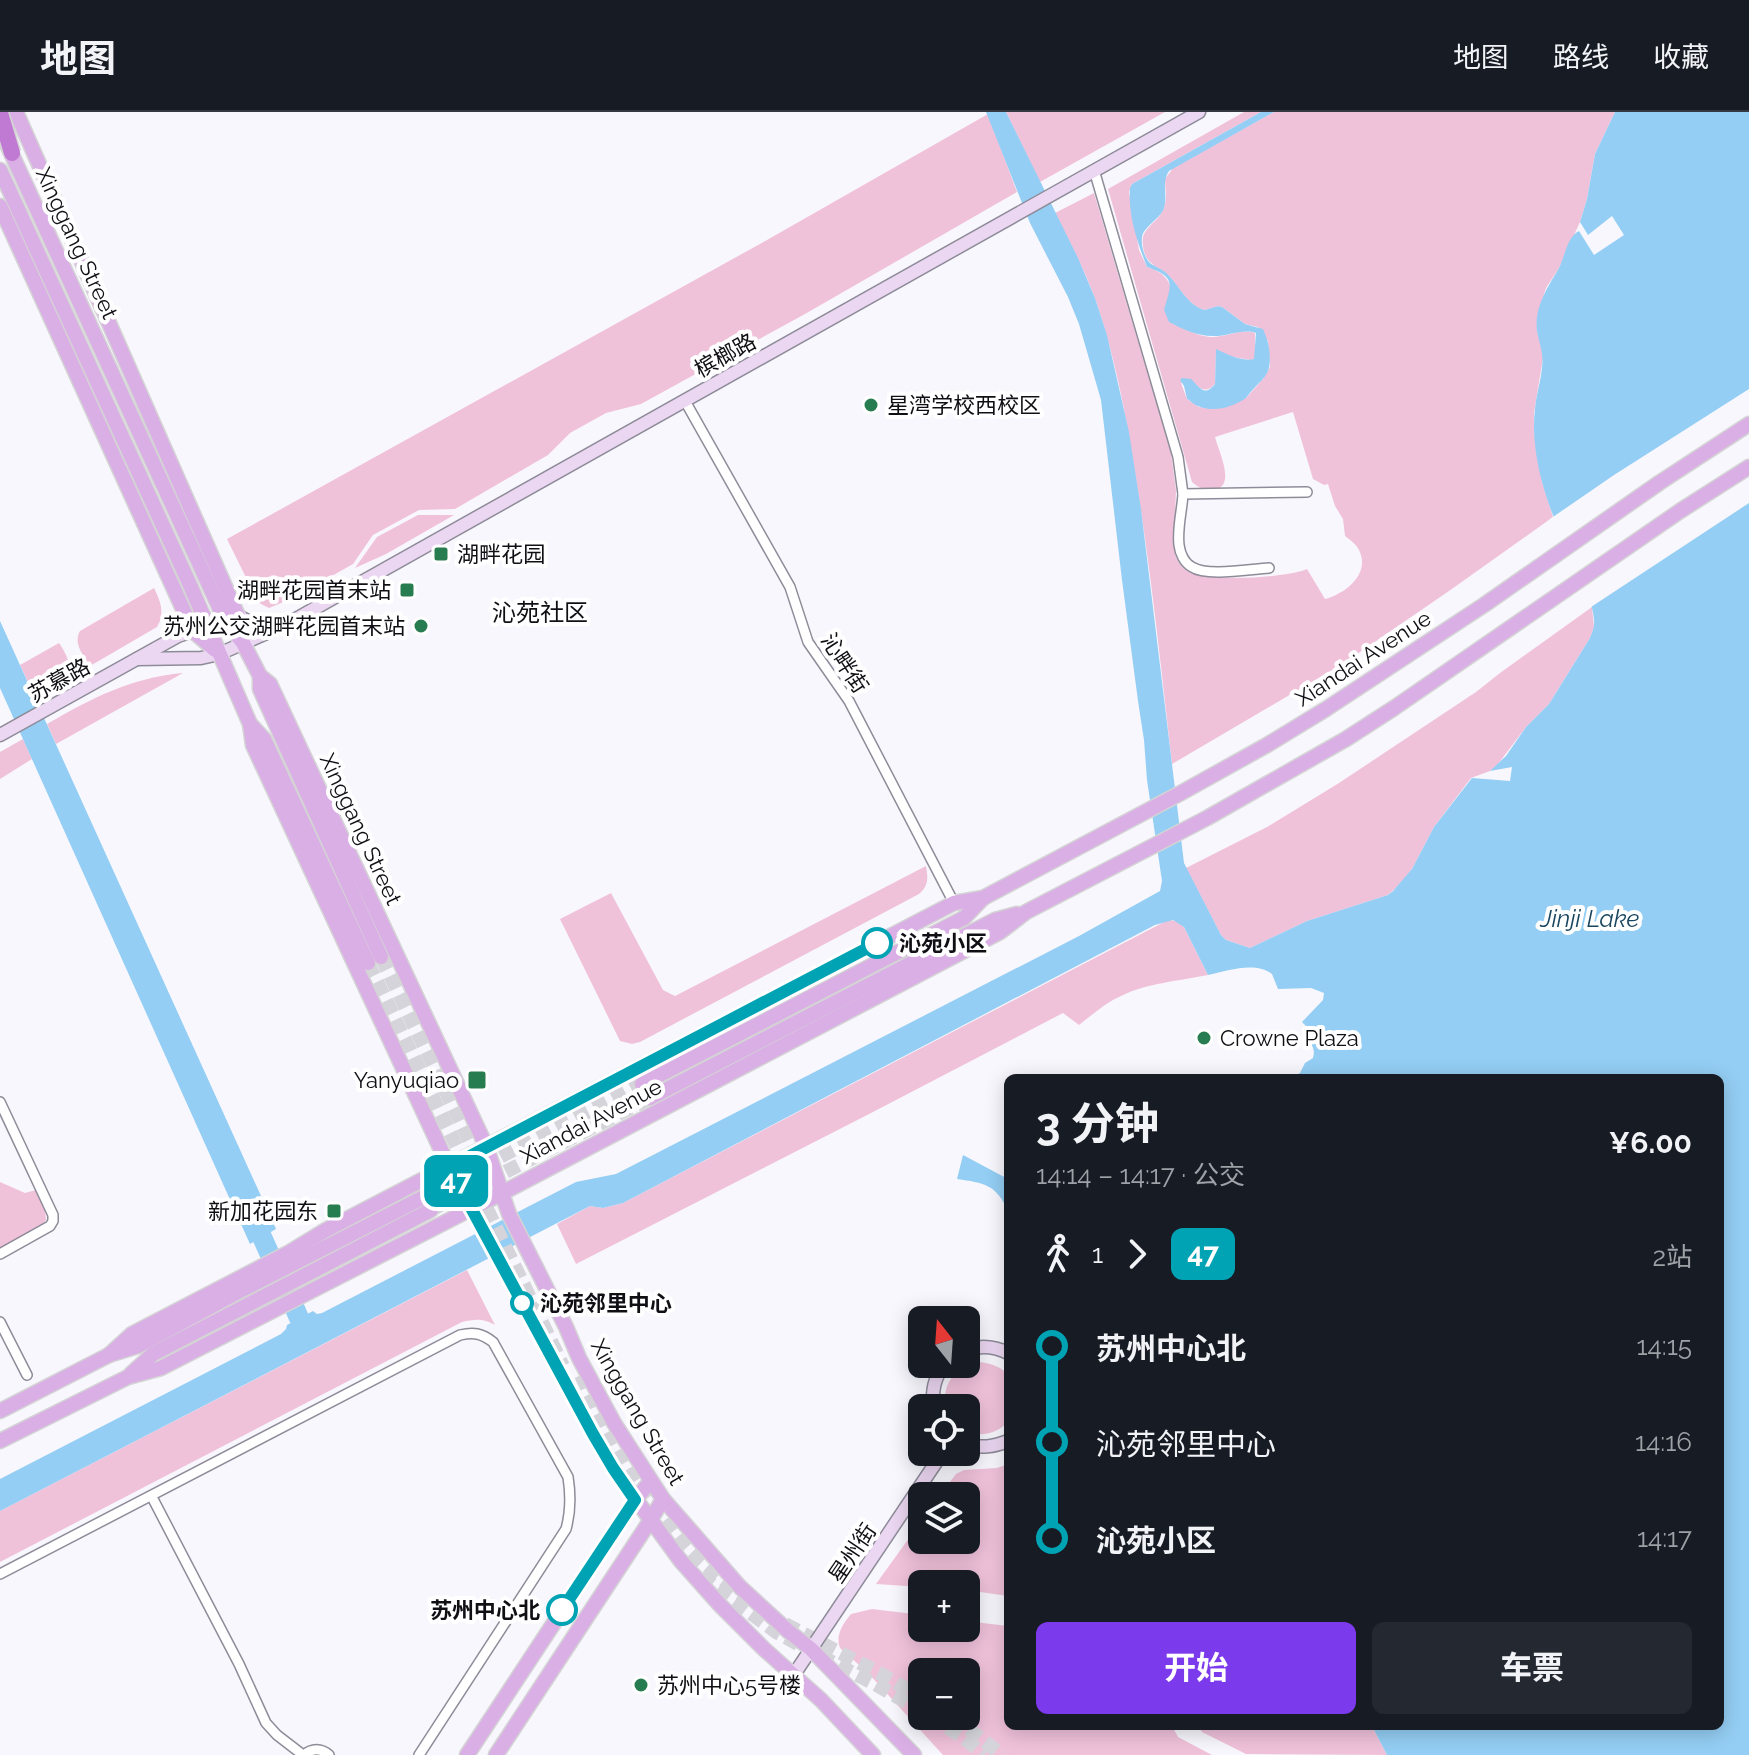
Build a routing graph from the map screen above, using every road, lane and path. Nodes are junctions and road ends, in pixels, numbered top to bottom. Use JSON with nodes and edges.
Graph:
{"nodes":[{"id":1,"x":6,"y":112,"type":"edge"},
{"id":2,"x":16,"y":112,"type":"edge"},
{"id":3,"x":1199,"y":112,"type":"edge"},
{"id":4,"x":0,"y":114,"type":"edge"},
{"id":5,"x":0,"y":129,"type":"edge"},
{"id":6,"x":12,"y":153,"type":"junction"},
{"id":7,"x":0,"y":170,"type":"edge"},
{"id":8,"x":1094,"y":170,"type":"junction"},
{"id":9,"x":0,"y":206,"type":"edge"},
{"id":10,"x":685,"y":401,"type":"junction"},
{"id":11,"x":1749,"y":424,"type":"edge"},
{"id":12,"x":1749,"y":467,"type":"edge"},
{"id":13,"x":1307,"y":492,"type":"dead end"},
{"id":14,"x":1183,"y":494,"type":"junction"},
{"id":15,"x":1269,"y":568,"type":"dead end"},
{"id":16,"x":231,"y":618,"type":"junction"},
{"id":17,"x":200,"y":628,"type":"junction"},
{"id":18,"x":269,"y":632,"type":"junction"},
{"id":19,"x":243,"y":643,"type":"junction"},
{"id":20,"x":219,"y":654,"type":"junction"},
{"id":21,"x":137,"y":659,"type":"junction"},
{"id":22,"x":260,"y":676,"type":"junction"},
{"id":23,"x":250,"y":724,"type":"junction"},
{"id":24,"x":0,"y":735,"type":"edge"},
{"id":25,"x":983,"y":898,"type":"junction"},
{"id":26,"x":954,"y":903,"type":"junction"},
{"id":27,"x":1026,"y":912,"type":"junction"},
{"id":28,"x":642,"y":1084,"type":"tunnel mouth"},
{"id":29,"x":650,"y":1098,"type":"tunnel mouth"},
{"id":30,"x":0,"y":1102,"type":"edge"},
{"id":31,"x":486,"y":1146,"type":"junction"},
{"id":32,"x":449,"y":1167,"type":"junction"},
{"id":33,"x":502,"y":1193,"type":"junction"},
{"id":34,"x":424,"y":1197,"type":"tunnel mouth"},
{"id":35,"x":471,"y":1209,"type":"junction"},
{"id":36,"x":431,"y":1210,"type":"tunnel mouth"},
{"id":37,"x":0,"y":1254,"type":"edge"},
{"id":38,"x":0,"y":1322,"type":"edge"},
{"id":39,"x":980,"y":1346,"type":"edge"},
{"id":40,"x":1004,"y":1351,"type":"edge"},
{"id":41,"x":109,"y":1355,"type":"junction"},
{"id":42,"x":27,"y":1375,"type":"dead end"},
{"id":43,"x":128,"y":1377,"type":"junction"},
{"id":44,"x":0,"y":1411,"type":"edge"},
{"id":45,"x":0,"y":1441,"type":"edge"},
{"id":46,"x":1004,"y":1442,"type":"edge"},
{"id":47,"x":980,"y":1447,"type":"edge"},
{"id":48,"x":934,"y":1466,"type":"edge"},
{"id":49,"x":650,"y":1482,"type":"junction"},
{"id":50,"x":152,"y":1497,"type":"junction"},
{"id":51,"x":663,"y":1499,"type":"junction"},
{"id":52,"x":635,"y":1500,"type":"junction"},
{"id":53,"x":650,"y":1521,"type":"junction"},
{"id":54,"x":0,"y":1574,"type":"edge"},
{"id":55,"x":811,"y":1649,"type":"junction"},
{"id":56,"x":793,"y":1676,"type":"junction"},
{"id":57,"x":304,"y":1755,"type":"edge"},
{"id":58,"x":329,"y":1755,"type":"edge"},
{"id":59,"x":419,"y":1755,"type":"edge"},
{"id":60,"x":467,"y":1755,"type":"edge"},
{"id":61,"x":496,"y":1755,"type":"edge"},
{"id":62,"x":873,"y":1755,"type":"edge"},
{"id":63,"x":914,"y":1755,"type":"edge"}],
"edges":[{"from":1,"to":4,"type":"main road"},
{"from":2,"to":16,"type":"main road"},
{"from":3,"to":8,"type":"main road","name":"槟榔路"},
{"from":4,"to":6,"type":"highway","bridge":true},
{"from":5,"to":6,"type":"main road","name":"Xinggang Street","bridge":true},
{"from":6,"to":16,"type":"main road","name":"Xinggang Street"},
{"from":7,"to":17,"type":"main road","name":"Xinggang Street"},
{"from":8,"to":10,"type":"main road","name":"槟榔路"},
{"from":8,"to":14,"type":"street"},
{"from":9,"to":17,"type":"main road"},
{"from":10,"to":18,"type":"main road","name":"槟榔路"},
{"from":10,"to":26,"type":"street","name":"沁畔街"},
{"from":11,"to":25,"type":"main road","name":"Xiandai Avenue"},
{"from":12,"to":27,"type":"main road","name":"Xiandai Avenue"},
{"from":13,"to":14,"type":"street"},
{"from":14,"to":15,"type":"street"},
{"from":16,"to":17,"type":"main road","name":"苏慕路"},
{"from":16,"to":18,"type":"main road"},
{"from":16,"to":19,"type":"main road","name":"Xinggang Street"},
{"from":17,"to":20,"type":"main road"},
{"from":17,"to":21,"type":"main road","name":"苏慕路"},
{"from":18,"to":19,"type":"main road","name":"苏慕路"},
{"from":19,"to":20,"type":"main road","name":"苏慕路"},
{"from":19,"to":22,"type":"main road","name":"Xinggang Street"},
{"from":20,"to":21,"type":"main road","name":"苏慕路"},
{"from":20,"to":23,"type":"main road","name":"Xinggang Street"},
{"from":21,"to":24,"type":"main road","name":"苏慕路"},
{"from":22,"to":23,"type":"main road","name":"Xinggang Street"},
{"from":22,"to":31,"type":"main road","name":"Xinggang Street"},
{"from":23,"to":32,"type":"main road","name":"Xinggang Street"},
{"from":25,"to":26,"type":"main road","name":"Xiandai Avenue"},
{"from":25,"to":28,"type":"main road","name":"Xiandai Avenue"},
{"from":26,"to":31,"type":"main road","name":"Xiandai Avenue"},
{"from":27,"to":29,"type":"main road","name":"Xiandai Avenue"},
{"from":27,"to":33,"type":"main road","name":"Xiandai Avenue"},
{"from":30,"to":37,"type":"street"},
{"from":31,"to":32,"type":"main road","name":"Xiandai Avenue"},
{"from":31,"to":33,"type":"main road","name":"Xinggang Street"},
{"from":32,"to":35,"type":"main road","name":"Xinggang Street"},
{"from":32,"to":41,"type":"main road","name":"Xiandai Avenue"},
{"from":33,"to":35,"type":"main road","name":"Xiandai Avenue"},
{"from":33,"to":49,"type":"main road","name":"Xinggang Street"},
{"from":34,"to":41,"type":"main road","name":"Xiandai Avenue"},
{"from":35,"to":43,"type":"main road","name":"Xiandai Avenue"},
{"from":35,"to":52,"type":"main road","name":"Xinggang Street"},
{"from":36,"to":43,"type":"main road","name":"Xiandai Avenue"},
{"from":38,"to":42,"type":"street"},
{"from":39,"to":40,"type":"main road"},
{"from":41,"to":44,"type":"main road","name":"Xiandai Avenue"},
{"from":43,"to":45,"type":"main road","name":"Xiandai Avenue"},
{"from":46,"to":47,"type":"main road"},
{"from":48,"to":55,"type":"main road","name":"星州街"},
{"from":49,"to":51,"type":"main road","name":"Xinggang Street"},
{"from":49,"to":52,"type":"main road"},
{"from":50,"to":54,"type":"street"},
{"from":50,"to":57,"type":"street"},
{"from":50,"to":59,"type":"street"},
{"from":51,"to":53,"type":"main road"},
{"from":51,"to":55,"type":"main road","name":"Xinggang Street"},
{"from":52,"to":53,"type":"main road","name":"Xinggang Street"},
{"from":52,"to":60,"type":"main road"},
{"from":53,"to":56,"type":"main road","name":"Xinggang Street"},
{"from":53,"to":61,"type":"main road"},
{"from":55,"to":56,"type":"main road","name":"星州街"},
{"from":55,"to":63,"type":"main road","name":"Xinggang Street"},
{"from":56,"to":62,"type":"main road","name":"Xinggang Street"},
{"from":57,"to":58,"type":"street"}]}
